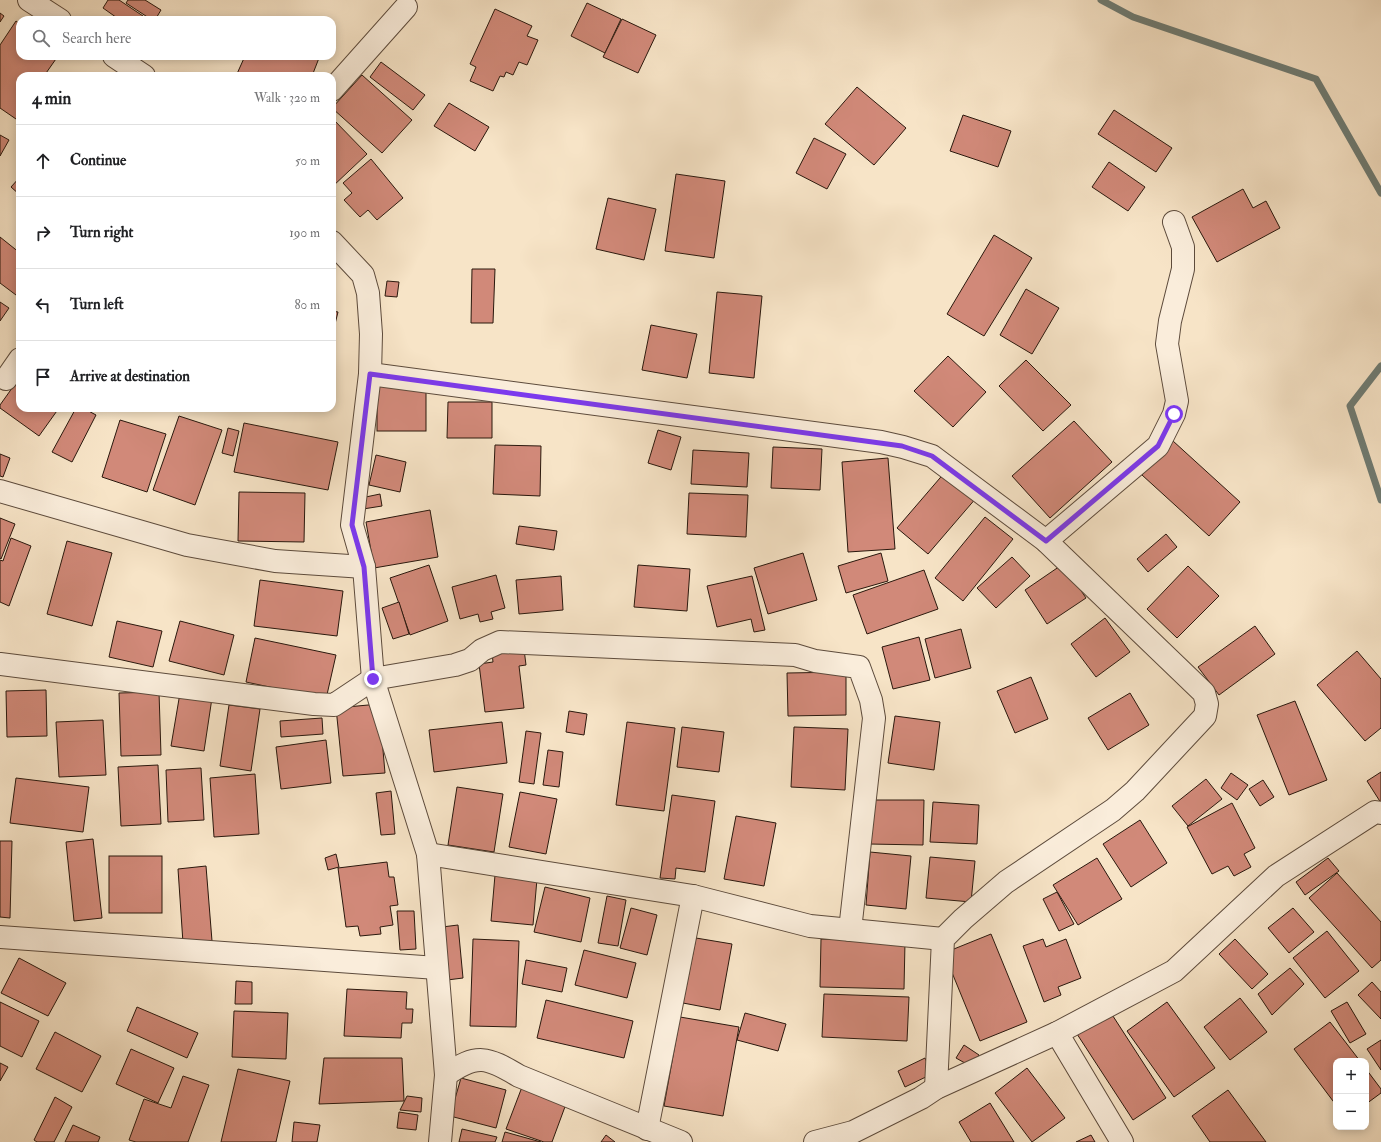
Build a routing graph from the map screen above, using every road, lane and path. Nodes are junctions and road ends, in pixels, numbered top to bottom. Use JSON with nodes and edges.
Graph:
{"nodes":[{"id":1,"x":29,"y":0,"type":"edge"},
{"id":2,"x":406,"y":7,"type":"dead end"},
{"id":3,"x":54,"y":16,"type":"edge"},
{"id":4,"x":120,"y":60,"type":"edge"},
{"id":5,"x":138,"y":72,"type":"edge"},
{"id":6,"x":336,"y":86,"type":"edge"},
{"id":7,"x":1174,"y":222,"type":"dead end"},
{"id":8,"x":336,"y":246,"type":"edge"},
{"id":9,"x":16,"y":364,"type":"edge"},
{"id":10,"x":370,"y":374,"type":"junction"},
{"id":11,"x":2,"y":381,"type":"edge"},
{"id":12,"x":0,"y":491,"type":"edge"},
{"id":13,"x":1046,"y":541,"type":"junction"},
{"id":14,"x":364,"y":567,"type":"junction"},
{"id":15,"x":0,"y":664,"type":"edge"},
{"id":16,"x":373,"y":679,"type":"junction"},
{"id":17,"x":1381,"y":813,"type":"edge"},
{"id":18,"x":428,"y":854,"type":"junction"},
{"id":19,"x":693,"y":896,"type":"junction"},
{"id":20,"x":850,"y":930,"type":"junction"},
{"id":21,"x":0,"y":937,"type":"edge"},
{"id":22,"x":943,"y":939,"type":"junction"},
{"id":23,"x":437,"y":968,"type":"junction"},
{"id":24,"x":1057,"y":1033,"type":"junction"},
{"id":25,"x":446,"y":1075,"type":"junction"},
{"id":26,"x":936,"y":1088,"type":"junction"},
{"id":27,"x":647,"y":1129,"type":"junction"},
{"id":28,"x":856,"y":1137,"type":"edge"},
{"id":29,"x":440,"y":1142,"type":"edge"},
{"id":30,"x":681,"y":1142,"type":"edge"},
{"id":31,"x":815,"y":1142,"type":"edge"},
{"id":32,"x":1122,"y":1142,"type":"edge"}],
"edges":[{"from":1,"to":3,"type":"street"},
{"from":2,"to":6,"type":"street"},
{"from":4,"to":5,"type":"street"},
{"from":7,"to":13,"type":"street"},
{"from":8,"to":10,"type":"street"},
{"from":9,"to":11,"type":"street"},
{"from":10,"to":13,"type":"street"},
{"from":10,"to":14,"type":"street"},
{"from":12,"to":14,"type":"street"},
{"from":13,"to":22,"type":"street"},
{"from":14,"to":16,"type":"street"},
{"from":15,"to":16,"type":"street"},
{"from":16,"to":18,"type":"street"},
{"from":16,"to":20,"type":"street"},
{"from":17,"to":24,"type":"street"},
{"from":18,"to":19,"type":"street"},
{"from":18,"to":23,"type":"street"},
{"from":19,"to":20,"type":"street"},
{"from":19,"to":27,"type":"street"},
{"from":20,"to":22,"type":"street"},
{"from":21,"to":23,"type":"street"},
{"from":22,"to":26,"type":"street"},
{"from":23,"to":25,"type":"street"},
{"from":24,"to":26,"type":"street"},
{"from":24,"to":32,"type":"street"},
{"from":25,"to":27,"type":"street"},
{"from":25,"to":29,"type":"street"},
{"from":26,"to":28,"type":"street"},
{"from":27,"to":30,"type":"street"},
{"from":28,"to":31,"type":"street"}]}
